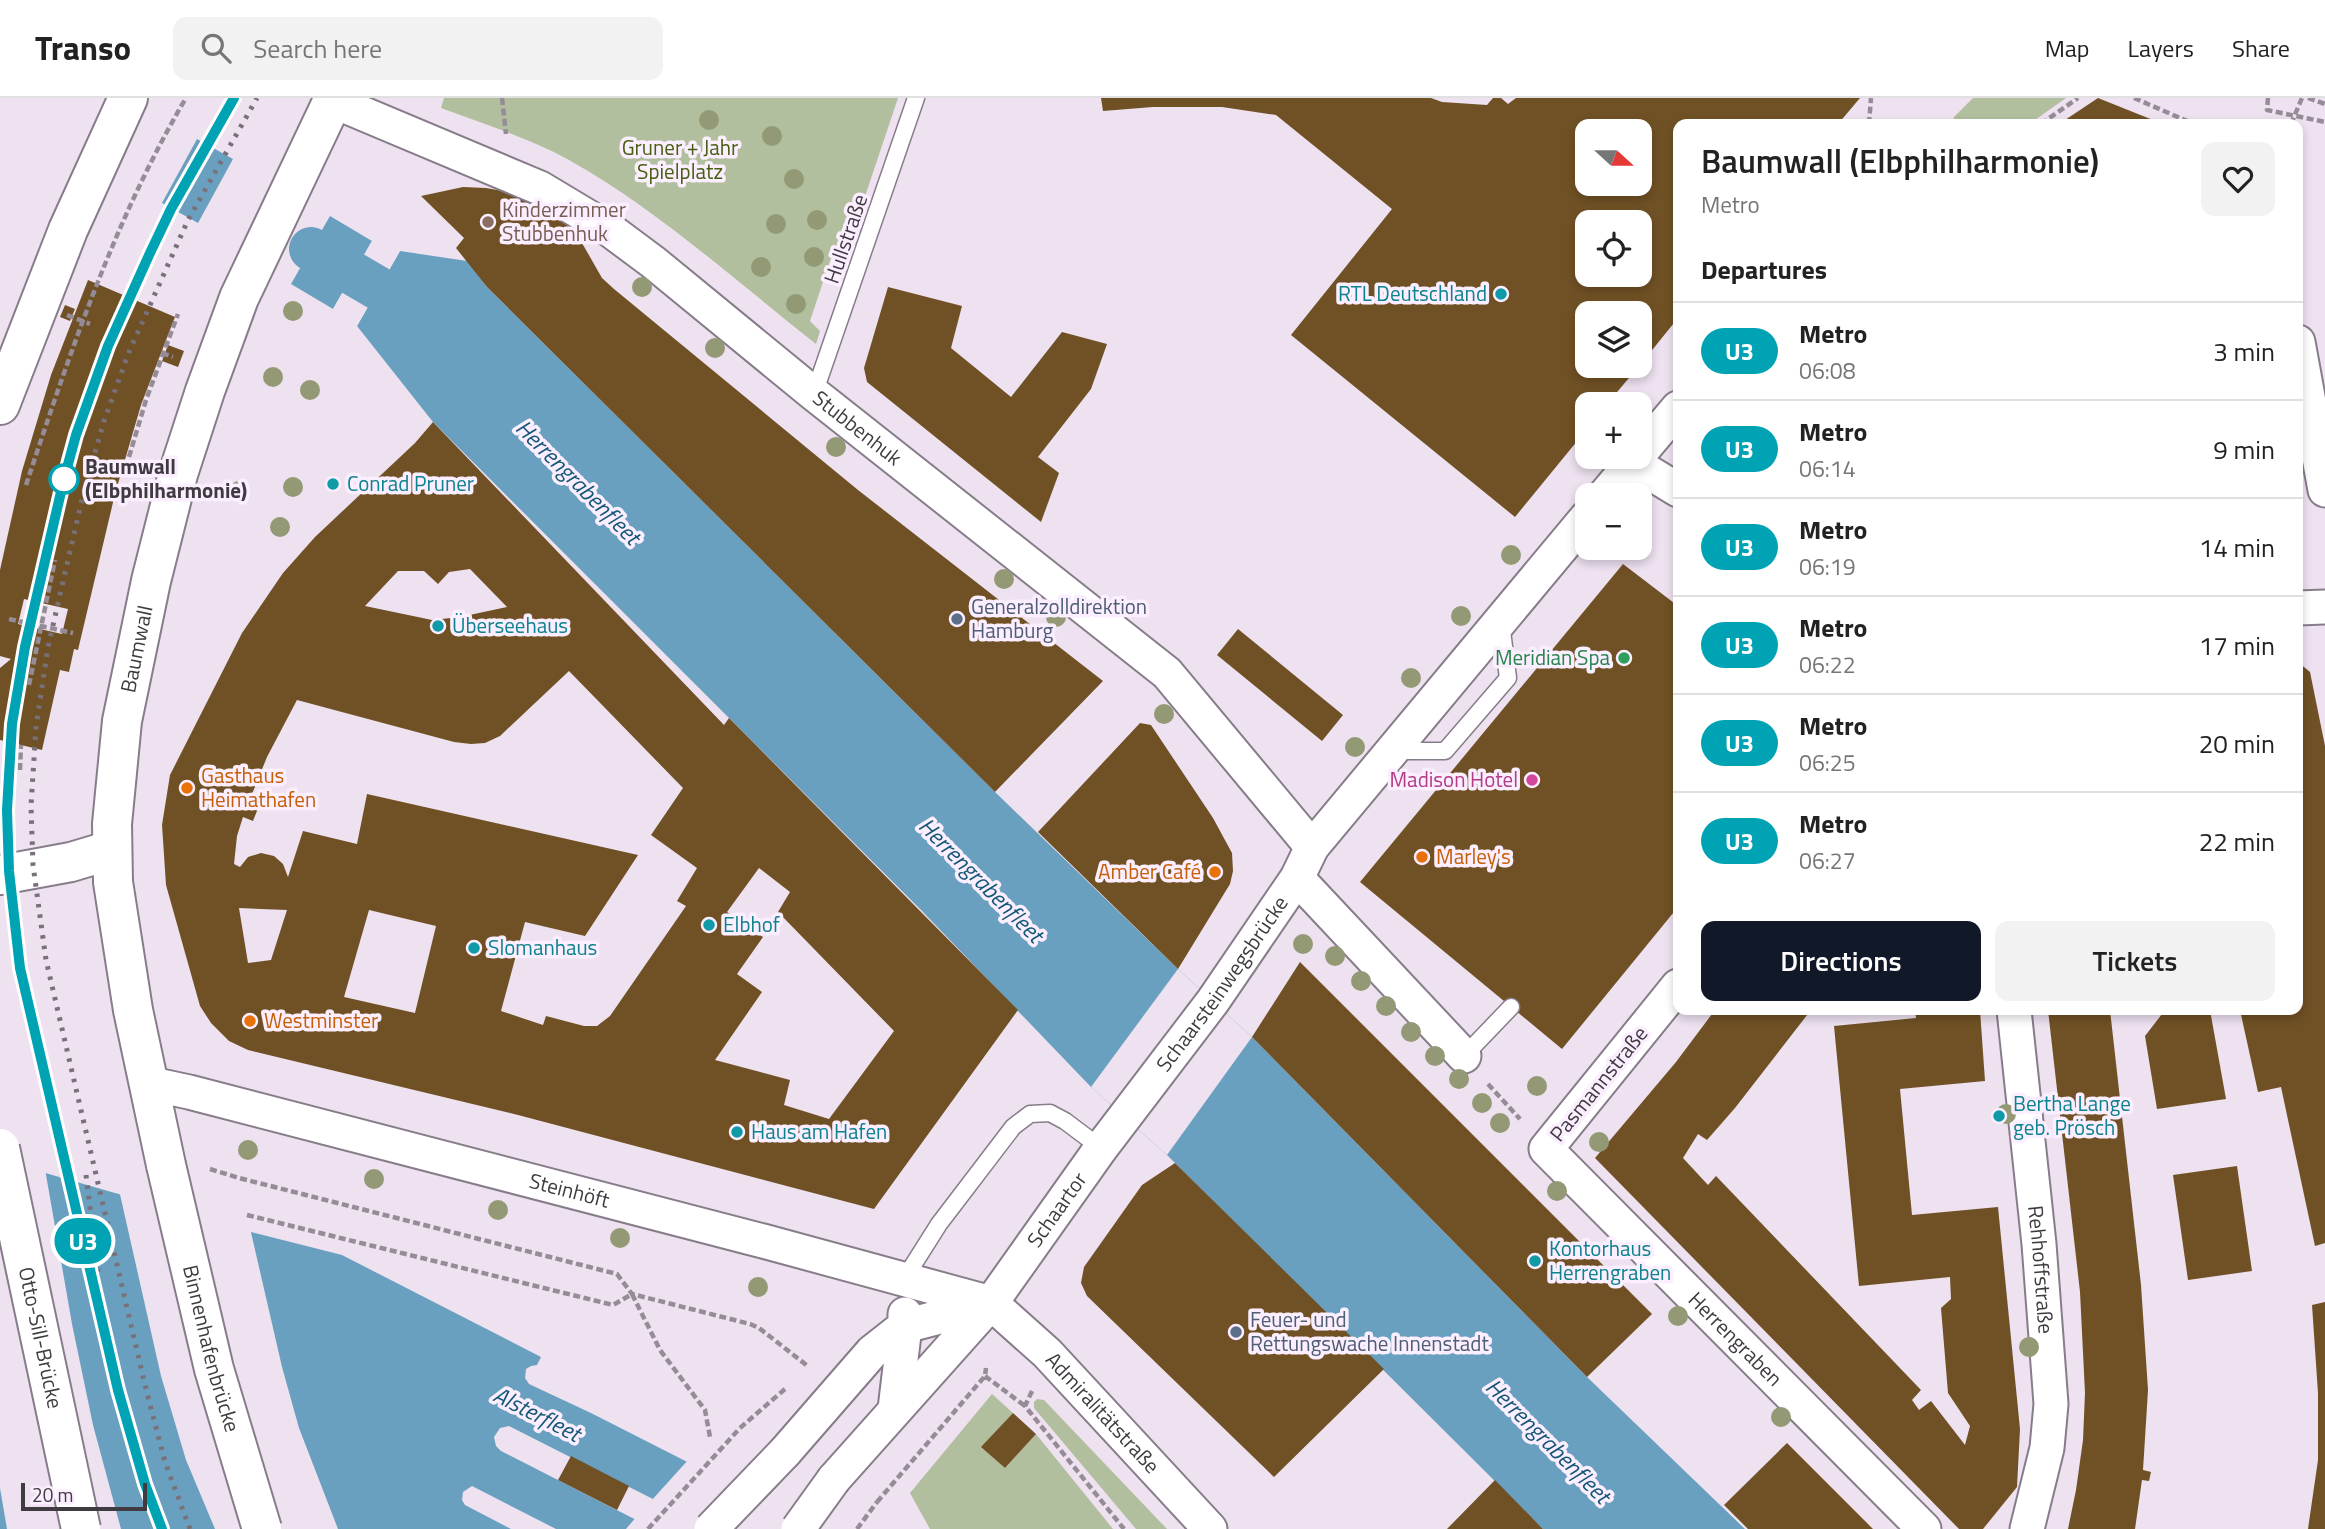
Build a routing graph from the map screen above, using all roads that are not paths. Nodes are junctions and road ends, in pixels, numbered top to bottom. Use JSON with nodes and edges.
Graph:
{"nodes":[{"id":1,"x":128,"y":98,"type":"edge"},
{"id":2,"x":916,"y":98,"type":"edge"},
{"id":3,"x":333,"y":99,"type":"edge"},
{"id":4,"x":2303,"y":369,"type":"edge"},
{"id":5,"x":814,"y":394,"type":"junction"},
{"id":6,"x":0,"y":405,"type":"edge"},
{"id":7,"x":1673,"y":414,"type":"edge"},
{"id":8,"x":1652,"y":438,"type":"edge"},
{"id":9,"x":1626,"y":469,"type":"edge"},
{"id":10,"x":1651,"y":469,"type":"edge"},
{"id":11,"x":1615,"y":483,"type":"edge"},
{"id":12,"x":1673,"y":486,"type":"edge"},
{"id":13,"x":2325,"y":490,"type":"edge"},
{"id":14,"x":1575,"y":531,"type":"edge"},
{"id":15,"x":2325,"y":607,"type":"edge"},
{"id":16,"x":2303,"y":608,"type":"edge"},
{"id":17,"x":1312,"y":847,"type":"junction"},
{"id":18,"x":111,"y":850,"type":"junction"},
{"id":19,"x":0,"y":875,"type":"edge"},
{"id":20,"x":1297,"y":878,"type":"junction"},
{"id":21,"x":1673,"y":992,"type":"edge"},
{"id":22,"x":1511,"y":1007,"type":"dead end"},
{"id":23,"x":2015,"y":1015,"type":"edge"},
{"id":24,"x":1464,"y":1056,"type":"joint"},
{"id":25,"x":147,"y":1083,"type":"junction"},
{"id":26,"x":1125,"y":1117,"type":"joint"},
{"id":27,"x":0,"y":1148,"type":"edge"},
{"id":28,"x":1101,"y":1148,"type":"junction"},
{"id":29,"x":1546,"y":1149,"type":"joint"},
{"id":30,"x":166,"y":1165,"type":"joint"},
{"id":31,"x":903,"y":1281,"type":"junction"},
{"id":32,"x":991,"y":1303,"type":"junction"},
{"id":33,"x":905,"y":1326,"type":"junction"},
{"id":34,"x":895,"y":1409,"type":"junction"},
{"id":35,"x":81,"y":1529,"type":"edge"},
{"id":36,"x":262,"y":1529,"type":"edge"},
{"id":37,"x":711,"y":1529,"type":"edge"},
{"id":38,"x":798,"y":1529,"type":"edge"},
{"id":39,"x":1210,"y":1529,"type":"edge"},
{"id":40,"x":1924,"y":1529,"type":"edge"},
{"id":41,"x":2027,"y":1529,"type":"edge"}],
"edges":[{"from":1,"to":6,"type":"main road"},
{"from":2,"to":5,"type":"lane","name":"Hullstraße"},
{"from":3,"to":5,"type":"street","name":"Stubbenhuk"},
{"from":3,"to":18,"type":"main road","name":"Baumwall"},
{"from":4,"to":13,"type":"street"},
{"from":5,"to":17,"type":"street","name":"Stubbenhuk"},
{"from":7,"to":8,"type":"street"},
{"from":9,"to":11,"type":"street"},
{"from":10,"to":12,"type":"street"},
{"from":14,"to":17,"type":"street","name":"Schaarsteinwegsbrücke"},
{"from":15,"to":16,"type":"street"},
{"from":17,"to":20,"type":"street","name":"Schaarsteinwegsbrücke"},
{"from":18,"to":19,"type":"main road"},
{"from":18,"to":25,"type":"main road","name":"Baumwall"},
{"from":20,"to":24,"type":"street"},
{"from":20,"to":26,"type":"street","name":"Schaarsteinwegsbrücke"},
{"from":21,"to":29,"type":"street","name":"Pasmannstraße"},
{"from":22,"to":24,"type":"lane"},
{"from":23,"to":41,"type":"street","name":"Rehhoffstraße"},
{"from":25,"to":30,"type":"main road","name":"Baumwall"},
{"from":25,"to":31,"type":"street","name":"Steinhöft"},
{"from":26,"to":28,"type":"street","name":"Schaartor"},
{"from":27,"to":35,"type":"main road","name":"Otto-Sill-Brücke","bridge":true},
{"from":28,"to":31,"type":"lane"},
{"from":28,"to":32,"type":"street","name":"Schaartor"},
{"from":29,"to":40,"type":"street","name":"Herrengraben"},
{"from":30,"to":36,"type":"main road","name":"Binnenhafenbrücke","bridge":true},
{"from":31,"to":32,"type":"street","name":"Steinhöft"},
{"from":31,"to":33,"type":"street"},
{"from":32,"to":33,"type":"street"},
{"from":32,"to":34,"type":"street","name":"Schaartor"},
{"from":32,"to":39,"type":"street","name":"Admiralitätstraße"},
{"from":33,"to":34,"type":"street"},
{"from":33,"to":37,"type":"street","bridge":true},
{"from":34,"to":38,"type":"street","name":"Schaartor","bridge":true}]}
